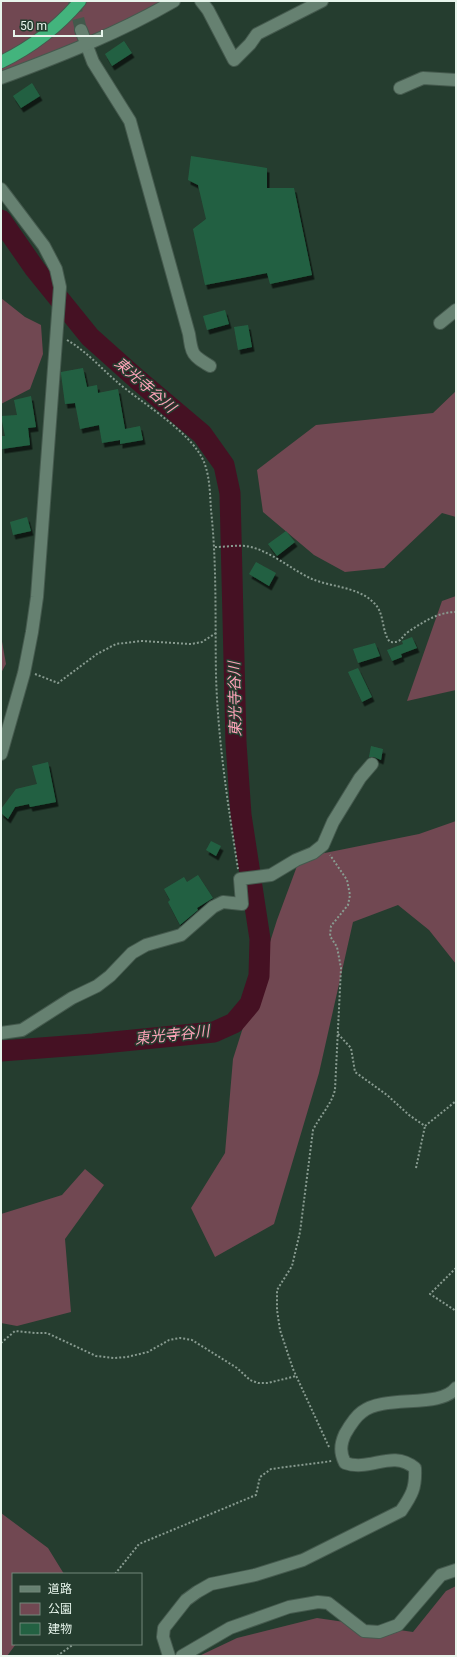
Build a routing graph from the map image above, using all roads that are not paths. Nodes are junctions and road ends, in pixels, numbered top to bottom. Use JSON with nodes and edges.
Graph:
{"nodes":[{"id":1,"x":80,"y":1,"type":"edge"},
{"id":2,"x":174,"y":1,"type":"edge"},
{"id":3,"x":200,"y":1,"type":"edge"},
{"id":4,"x":322,"y":1,"type":"edge"},
{"id":5,"x":81,"y":30,"type":"tunnel mouth"},
{"id":6,"x":87,"y":46,"type":"junction"},
{"id":7,"x":1,"y":62,"type":"edge"},
{"id":8,"x":1,"y":78,"type":"edge"},
{"id":9,"x":456,"y":80,"type":"edge"},
{"id":10,"x":400,"y":88,"type":"dead end"},
{"id":11,"x":1,"y":189,"type":"edge"},
{"id":12,"x":456,"y":310,"type":"edge"},
{"id":13,"x":440,"y":323,"type":"dead end"},
{"id":14,"x":210,"y":366,"type":"dead end"},
{"id":15,"x":1,"y":754,"type":"edge"},
{"id":16,"x":372,"y":764,"type":"dead end"},
{"id":17,"x":1,"y":1033,"type":"edge"},
{"id":18,"x":456,"y":1388,"type":"edge"},
{"id":19,"x":456,"y":1570,"type":"edge"},
{"id":20,"x":168,"y":1655,"type":"edge"},
{"id":21,"x":182,"y":1656,"type":"edge"}],
"edges":[{"from":1,"to":7,"type":"highway"},
{"from":2,"to":6,"type":"street"},
{"from":3,"to":4,"type":"street"},
{"from":5,"to":6,"type":"street"},
{"from":6,"to":8,"type":"street"},
{"from":6,"to":14,"type":"street"},
{"from":9,"to":10,"type":"street"},
{"from":11,"to":15,"type":"street"},
{"from":12,"to":13,"type":"street"},
{"from":16,"to":17,"type":"street"},
{"from":18,"to":20,"type":"street"},
{"from":19,"to":21,"type":"street"}]}
